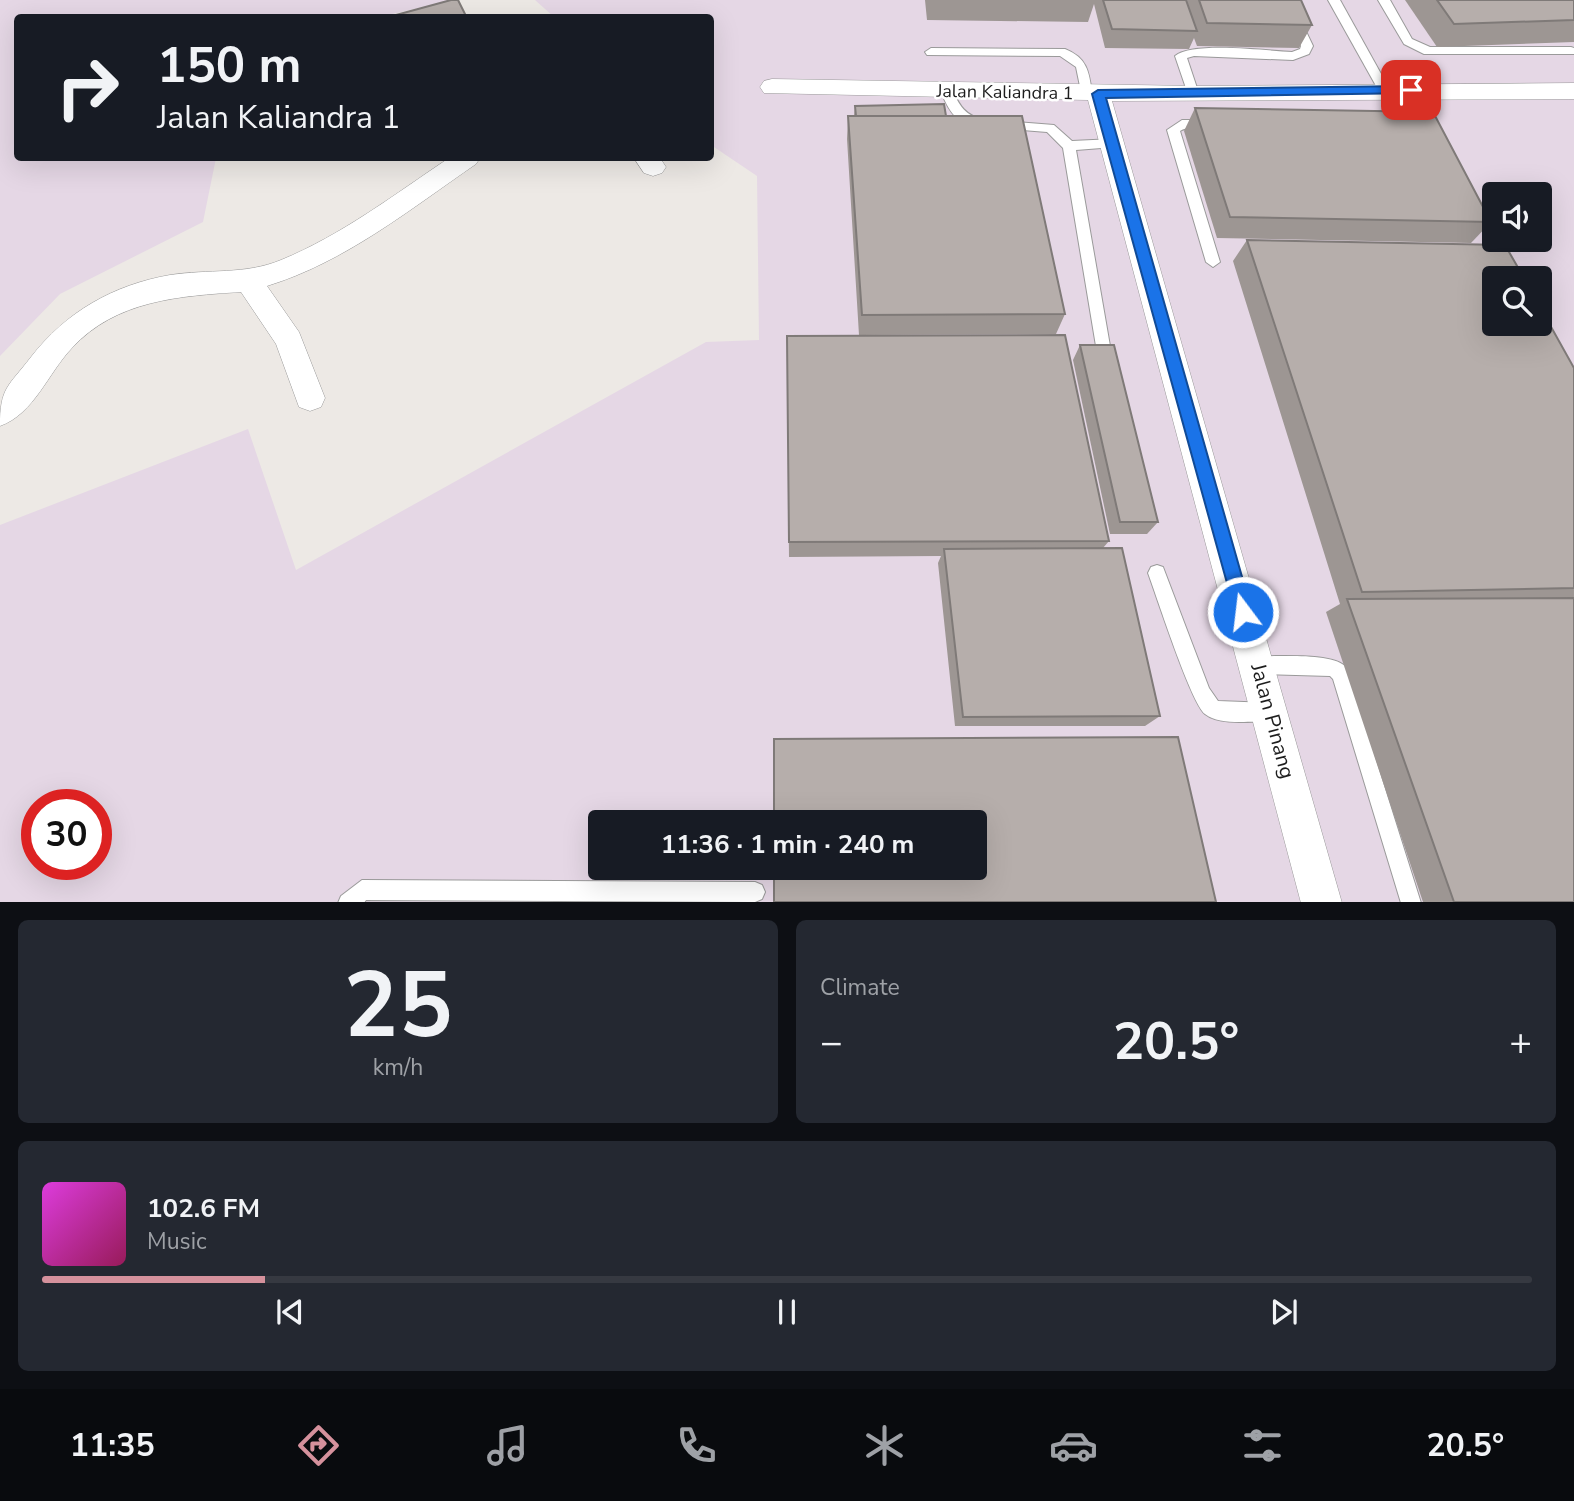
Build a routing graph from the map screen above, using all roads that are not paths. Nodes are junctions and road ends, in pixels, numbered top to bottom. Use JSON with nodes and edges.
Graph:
{"nodes":[{"id":1,"x":1285,"y":0,"type":"edge"},
{"id":2,"x":1334,"y":0,"type":"edge"},
{"id":3,"x":1384,"y":0,"type":"edge"},
{"id":4,"x":1571,"y":51,"type":"dead end"},
{"id":5,"x":931,"y":52,"type":"dead end"},
{"id":6,"x":772,"y":87,"type":"dead end"},
{"id":7,"x":1384,"y":90,"type":"junction"},
{"id":8,"x":947,"y":91,"type":"junction"},
{"id":9,"x":1574,"y":91,"type":"edge"},
{"id":10,"x":1092,"y":93,"type":"junction"},
{"id":11,"x":1193,"y":94,"type":"junction"},
{"id":12,"x":1227,"y":123,"type":"edge"},
{"id":13,"x":1114,"y":143,"type":"junction"},
{"id":14,"x":1069,"y":146,"type":"junction"},
{"id":15,"x":463,"y":161,"type":"edge"},
{"id":16,"x":1213,"y":262,"type":"dead end"},
{"id":17,"x":248,"y":281,"type":"junction"},
{"id":18,"x":1103,"y":346,"type":"edge"},
{"id":19,"x":310,"y":398,"type":"dead end"},
{"id":20,"x":0,"y":413,"type":"edge"},
{"id":21,"x":1157,"y":573,"type":"dead end"},
{"id":22,"x":1258,"y":664,"type":"junction"},
{"id":23,"x":1270,"y":712,"type":"junction"},
{"id":24,"x":755,"y":892,"type":"dead end"},
{"id":25,"x":348,"y":902,"type":"edge"},
{"id":26,"x":1322,"y":902,"type":"edge"},
{"id":27,"x":1411,"y":902,"type":"edge"}],
"edges":[{"from":1,"to":11,"type":"lane"},
{"from":2,"to":7,"type":"lane"},
{"from":3,"to":4,"type":"lane"},
{"from":5,"to":10,"type":"lane"},
{"from":6,"to":8,"type":"street","name":"Jalan Kaliandra 1"},
{"from":7,"to":9,"type":"street","name":"Jalan Kaliandra 1"},
{"from":7,"to":11,"type":"street","name":"Jalan Kaliandra 1"},
{"from":8,"to":10,"type":"street","name":"Jalan Kaliandra 1"},
{"from":8,"to":14,"type":"lane"},
{"from":10,"to":11,"type":"street","name":"Jalan Kaliandra 1"},
{"from":10,"to":13,"type":"street","name":"Jalan Pinang"},
{"from":12,"to":16,"type":"lane"},
{"from":13,"to":14,"type":"lane"},
{"from":13,"to":22,"type":"street","name":"Jalan Pinang"},
{"from":14,"to":18,"type":"lane"},
{"from":15,"to":17,"type":"street"},
{"from":17,"to":19,"type":"street"},
{"from":17,"to":20,"type":"street"},
{"from":21,"to":23,"type":"lane"},
{"from":22,"to":23,"type":"street","name":"Jalan Pinang"},
{"from":22,"to":27,"type":"lane"},
{"from":23,"to":26,"type":"street","name":"Jalan Pinang"},
{"from":24,"to":25,"type":"lane"}]}
